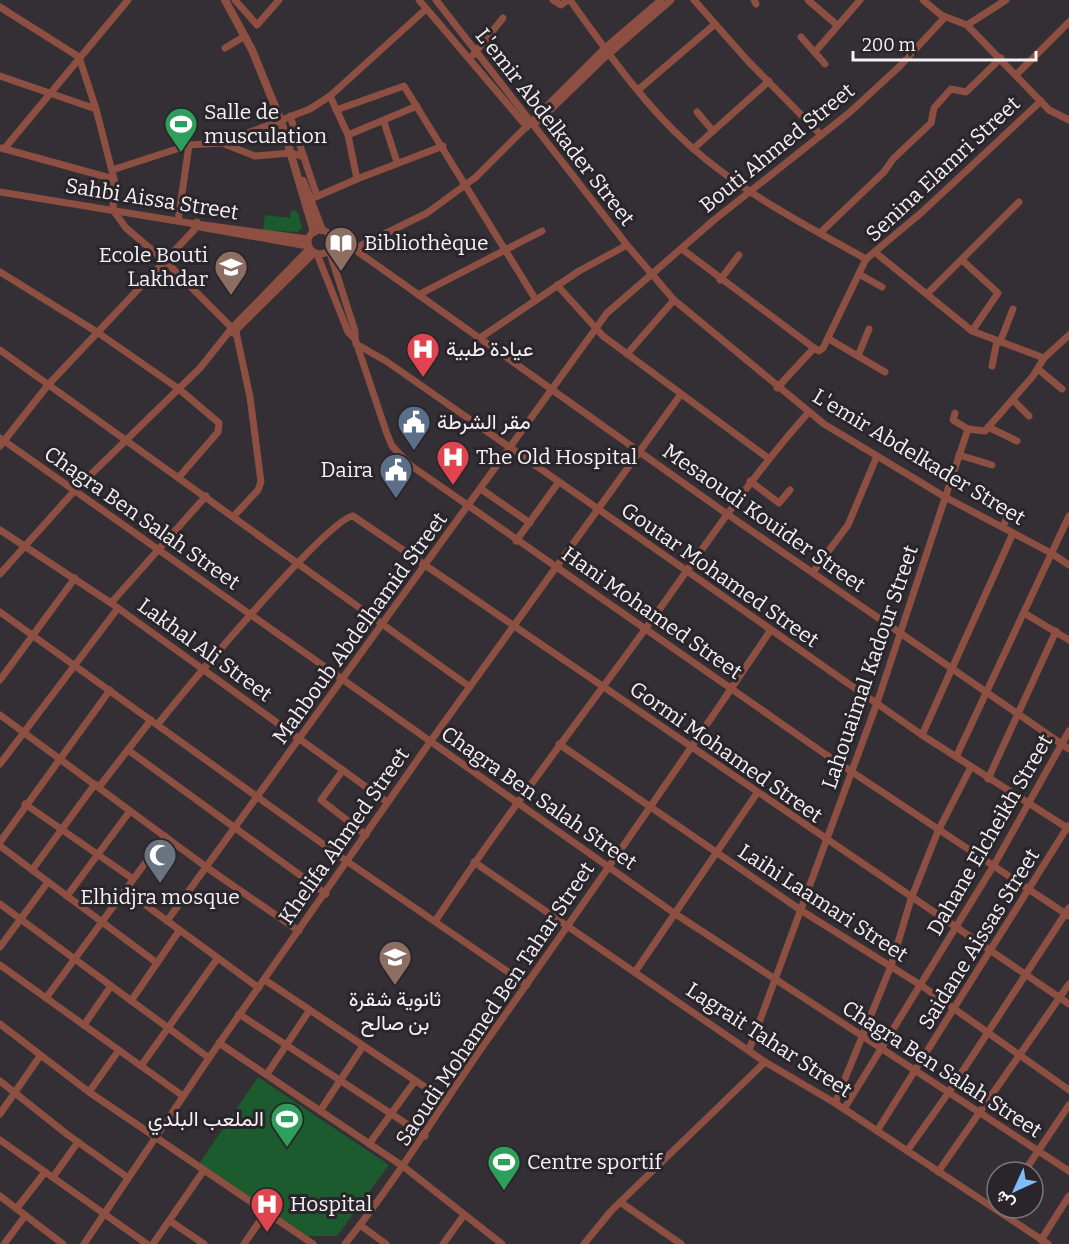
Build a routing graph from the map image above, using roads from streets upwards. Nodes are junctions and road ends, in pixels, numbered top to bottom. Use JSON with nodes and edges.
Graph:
{"nodes":[{"id":1,"x":6,"y":0,"type":"edge"},
{"id":2,"x":225,"y":0,"type":"edge"},
{"id":3,"x":235,"y":0,"type":"edge"},
{"id":4,"x":279,"y":0,"type":"edge"},
{"id":5,"x":419,"y":0,"type":"edge"},
{"id":6,"x":436,"y":0,"type":"edge"},
{"id":7,"x":553,"y":0,"type":"edge"},
{"id":8,"x":569,"y":0,"type":"edge"},
{"id":9,"x":661,"y":0,"type":"edge"},
{"id":10,"x":671,"y":0,"type":"edge"},
{"id":11,"x":694,"y":0,"type":"edge"},
{"id":12,"x":808,"y":0,"type":"edge"},
{"id":13,"x":860,"y":0,"type":"edge"},
{"id":14,"x":923,"y":0,"type":"edge"},
{"id":15,"x":1006,"y":0,"type":"edge"},
{"id":16,"x":125,"y":1,"type":"edge"},
{"id":17,"x":1,"y":8,"type":"edge"},
{"id":18,"x":426,"y":9,"type":"junction"},
{"id":19,"x":945,"y":17,"type":"junction"},
{"id":20,"x":503,"y":18,"type":"dead end"},
{"id":21,"x":1069,"y":22,"type":"edge"},
{"id":22,"x":715,"y":24,"type":"junction"},
{"id":23,"x":837,"y":24,"type":"junction"},
{"id":24,"x":967,"y":25,"type":"junction"},
{"id":25,"x":245,"y":36,"type":"junction"},
{"id":26,"x":801,"y":37,"type":"dead end"},
{"id":27,"x":225,"y":48,"type":"dead end"},
{"id":28,"x":607,"y":51,"type":"junction"},
{"id":29,"x":476,"y":52,"type":"junction"},
{"id":30,"x":815,"y":52,"type":"junction"},
{"id":31,"x":79,"y":57,"type":"junction"},
{"id":32,"x":1001,"y":58,"type":"junction"},
{"id":33,"x":470,"y":60,"type":"junction"},
{"id":34,"x":825,"y":64,"type":"dead end"},
{"id":35,"x":1017,"y":74,"type":"junction"},
{"id":36,"x":0,"y":76,"type":"edge"},
{"id":37,"x":769,"y":81,"type":"junction"},
{"id":38,"x":638,"y":90,"type":"junction"},
{"id":39,"x":48,"y":93,"type":"junction"},
{"id":40,"x":330,"y":96,"type":"junction"},
{"id":41,"x":1041,"y":101,"type":"junction"},
{"id":42,"x":417,"y":106,"type":"junction"},
{"id":43,"x":96,"y":109,"type":"junction"},
{"id":44,"x":336,"y":110,"type":"junction"},
{"id":45,"x":697,"y":112,"type":"dead end"},
{"id":46,"x":290,"y":116,"type":"junction"},
{"id":47,"x":1069,"y":120,"type":"edge"},
{"id":48,"x":281,"y":121,"type":"junction"},
{"id":49,"x":384,"y":122,"type":"junction"},
{"id":50,"x":530,"y":124,"type":"junction"},
{"id":51,"x":713,"y":131,"type":"junction"},
{"id":52,"x":348,"y":135,"type":"junction"},
{"id":53,"x":821,"y":135,"type":"junction"},
{"id":54,"x":222,"y":143,"type":"junction"},
{"id":55,"x":189,"y":145,"type":"junction"},
{"id":56,"x":443,"y":146,"type":"junction"},
{"id":57,"x":2,"y":148,"type":"edge"},
{"id":58,"x":693,"y":149,"type":"junction"},
{"id":59,"x":292,"y":153,"type":"junction"},
{"id":60,"x":304,"y":158,"type":"junction"},
{"id":61,"x":397,"y":162,"type":"junction"},
{"id":62,"x":295,"y":164,"type":"junction"},
{"id":63,"x":112,"y":170,"type":"junction"},
{"id":64,"x":114,"y":179,"type":"junction"},
{"id":65,"x":357,"y":179,"type":"junction"},
{"id":66,"x":464,"y":185,"type":"junction"},
{"id":67,"x":750,"y":191,"type":"junction"},
{"id":68,"x":0,"y":192,"type":"edge"},
{"id":69,"x":314,"y":197,"type":"junction"},
{"id":70,"x":1019,"y":202,"type":"dead end"},
{"id":71,"x":113,"y":210,"type":"junction"},
{"id":72,"x":178,"y":221,"type":"junction"},
{"id":73,"x":194,"y":224,"type":"junction"},
{"id":74,"x":542,"y":231,"type":"dead end"},
{"id":75,"x":820,"y":233,"type":"junction"},
{"id":76,"x":332,"y":240,"type":"junction"},
{"id":77,"x":284,"y":243,"type":"junction"},
{"id":78,"x":313,"y":243,"type":"junction"},
{"id":79,"x":627,"y":245,"type":"junction"},
{"id":80,"x":354,"y":249,"type":"junction"},
{"id":81,"x":682,"y":249,"type":"junction"},
{"id":82,"x":329,"y":250,"type":"junction"},
{"id":83,"x":505,"y":250,"type":"junction"},
{"id":84,"x":876,"y":253,"type":"junction"},
{"id":85,"x":739,"y":255,"type":"dead end"},
{"id":86,"x":866,"y":259,"type":"junction"},
{"id":87,"x":962,"y":260,"type":"junction"},
{"id":88,"x":165,"y":261,"type":"junction"},
{"id":89,"x":294,"y":266,"type":"junction"},
{"id":90,"x":0,"y":272,"type":"edge"},
{"id":91,"x":860,"y":274,"type":"junction"},
{"id":92,"x":652,"y":275,"type":"junction"},
{"id":93,"x":720,"y":280,"type":"junction"},
{"id":94,"x":557,"y":285,"type":"junction"},
{"id":95,"x":882,"y":287,"type":"dead end"},
{"id":96,"x":927,"y":294,"type":"junction"},
{"id":97,"x":418,"y":295,"type":"junction"},
{"id":98,"x":536,"y":300,"type":"junction"},
{"id":99,"x":674,"y":300,"type":"junction"},
{"id":100,"x":1013,"y":309,"type":"dead end"},
{"id":101,"x":596,"y":329,"type":"junction"},
{"id":102,"x":870,"y":329,"type":"dead end"},
{"id":103,"x":972,"y":331,"type":"junction"},
{"id":104,"x":97,"y":332,"type":"junction"},
{"id":105,"x":233,"y":332,"type":"junction"},
{"id":106,"x":1069,"y":335,"type":"edge"},
{"id":107,"x":480,"y":338,"type":"junction"},
{"id":108,"x":829,"y":339,"type":"junction"},
{"id":109,"x":355,"y":342,"type":"junction"},
{"id":110,"x":998,"y":342,"type":"junction"},
{"id":111,"x":814,"y":348,"type":"junction"},
{"id":112,"x":0,"y":350,"type":"edge"},
{"id":113,"x":627,"y":354,"type":"junction"},
{"id":114,"x":858,"y":356,"type":"junction"},
{"id":115,"x":1044,"y":358,"type":"junction"},
{"id":116,"x":992,"y":366,"type":"dead end"},
{"id":117,"x":1038,"y":369,"type":"junction"},
{"id":118,"x":885,"y":372,"type":"dead end"},
{"id":119,"x":48,"y":385,"type":"junction"},
{"id":120,"x":777,"y":388,"type":"junction"},
{"id":121,"x":178,"y":389,"type":"junction"},
{"id":122,"x":1062,"y":389,"type":"dead end"},
{"id":123,"x":553,"y":390,"type":"junction"},
{"id":124,"x":681,"y":394,"type":"junction"},
{"id":125,"x":1013,"y":400,"type":"junction"},
{"id":126,"x":808,"y":413,"type":"junction"},
{"id":127,"x":955,"y":413,"type":"dead end"},
{"id":128,"x":1029,"y":417,"type":"dead end"},
{"id":129,"x":988,"y":427,"type":"junction"},
{"id":130,"x":968,"y":429,"type":"junction"},
{"id":131,"x":124,"y":439,"type":"junction"},
{"id":132,"x":1,"y":441,"type":"edge"},
{"id":133,"x":1017,"y":441,"type":"dead end"},
{"id":134,"x":511,"y":449,"type":"junction"},
{"id":135,"x":639,"y":450,"type":"junction"},
{"id":136,"x":877,"y":456,"type":"junction"},
{"id":137,"x":958,"y":456,"type":"junction"},
{"id":138,"x":768,"y":458,"type":"junction"},
{"id":139,"x":992,"y":465,"type":"dead end"},
{"id":140,"x":179,"y":477,"type":"junction"},
{"id":141,"x":750,"y":481,"type":"junction"},
{"id":142,"x":558,"y":483,"type":"junction"},
{"id":143,"x":76,"y":489,"type":"junction"},
{"id":144,"x":481,"y":489,"type":"junction"},
{"id":145,"x":790,"y":490,"type":"dead end"},
{"id":146,"x":206,"y":496,"type":"junction"},
{"id":147,"x":945,"y":497,"type":"junction"},
{"id":148,"x":468,"y":507,"type":"junction"},
{"id":149,"x":598,"y":510,"type":"junction"},
{"id":150,"x":1009,"y":512,"type":"dead end"},
{"id":151,"x":727,"y":514,"type":"junction"},
{"id":152,"x":1069,"y":516,"type":"edge"},
{"id":153,"x":233,"y":517,"type":"junction"},
{"id":154,"x":530,"y":523,"type":"junction"},
{"id":155,"x":1003,"y":527,"type":"junction"},
{"id":156,"x":0,"y":530,"type":"edge"},
{"id":157,"x":1013,"y":533,"type":"junction"},
{"id":158,"x":516,"y":541,"type":"junction"},
{"id":159,"x":24,"y":545,"type":"junction"},
{"id":160,"x":159,"y":549,"type":"junction"},
{"id":161,"x":1052,"y":553,"type":"junction"},
{"id":162,"x":299,"y":563,"type":"junction"},
{"id":163,"x":426,"y":565,"type":"junction"},
{"id":164,"x":1069,"y":565,"type":"edge"},
{"id":165,"x":556,"y":569,"type":"junction"},
{"id":166,"x":686,"y":571,"type":"junction"},
{"id":167,"x":813,"y":572,"type":"junction"},
{"id":168,"x":0,"y":574,"type":"edge"},
{"id":169,"x":75,"y":578,"type":"junction"},
{"id":170,"x":114,"y":605,"type":"junction"},
{"id":171,"x":0,"y":612,"type":"edge"},
{"id":172,"x":1024,"y":614,"type":"junction"},
{"id":173,"x":250,"y":615,"type":"junction"},
{"id":174,"x":383,"y":625,"type":"junction"},
{"id":175,"x":513,"y":625,"type":"junction"},
{"id":176,"x":645,"y":630,"type":"junction"},
{"id":177,"x":770,"y":631,"type":"junction"},
{"id":178,"x":1056,"y":631,"type":"junction"},
{"id":179,"x":900,"y":632,"type":"junction"},
{"id":180,"x":35,"y":635,"type":"junction"},
{"id":181,"x":1069,"y":640,"type":"edge"},
{"id":182,"x":76,"y":665,"type":"junction"},
{"id":183,"x":953,"y":669,"type":"junction"},
{"id":184,"x":202,"y":670,"type":"junction"},
{"id":185,"x":0,"y":680,"type":"edge"},
{"id":186,"x":343,"y":680,"type":"junction"},
{"id":187,"x":470,"y":687,"type":"junction"},
{"id":188,"x":602,"y":687,"type":"junction"},
{"id":189,"x":110,"y":690,"type":"junction"},
{"id":190,"x":731,"y":690,"type":"junction"},
{"id":191,"x":986,"y":692,"type":"junction"},
{"id":192,"x":877,"y":703,"type":"junction"},
{"id":193,"x":0,"y":715,"type":"edge"},
{"id":194,"x":1019,"y":715,"type":"junction"},
{"id":195,"x":154,"y":722,"type":"junction"},
{"id":196,"x":1069,"y":731,"type":"edge"},
{"id":197,"x":23,"y":733,"type":"junction"},
{"id":198,"x":922,"y":735,"type":"junction"},
{"id":199,"x":300,"y":739,"type":"junction"},
{"id":200,"x":430,"y":742,"type":"junction"},
{"id":201,"x":1061,"y":743,"type":"junction"},
{"id":202,"x":559,"y":744,"type":"junction"},
{"id":203,"x":692,"y":748,"type":"junction"},
{"id":204,"x":1069,"y":749,"type":"edge"},
{"id":205,"x":128,"y":750,"type":"junction"},
{"id":206,"x":956,"y":757,"type":"junction"},
{"id":207,"x":58,"y":758,"type":"junction"},
{"id":208,"x":0,"y":764,"type":"edge"},
{"id":209,"x":971,"y":767,"type":"junction"},
{"id":210,"x":343,"y":770,"type":"junction"},
{"id":211,"x":852,"y":772,"type":"junction"},
{"id":212,"x":988,"y":779,"type":"junction"},
{"id":213,"x":97,"y":786,"type":"junction"},
{"id":214,"x":757,"y":793,"type":"junction"},
{"id":215,"x":260,"y":796,"type":"junction"},
{"id":216,"x":517,"y":801,"type":"junction"},
{"id":217,"x":387,"y":802,"type":"junction"},
{"id":218,"x":1030,"y":803,"type":"junction"},
{"id":219,"x":25,"y":804,"type":"junction"},
{"id":220,"x":651,"y":808,"type":"junction"},
{"id":221,"x":130,"y":811,"type":"junction"},
{"id":222,"x":1068,"y":827,"type":"edge"},
{"id":223,"x":235,"y":829,"type":"junction"},
{"id":224,"x":62,"y":830,"type":"junction"},
{"id":225,"x":938,"y":831,"type":"junction"},
{"id":226,"x":366,"y":835,"type":"junction"},
{"id":227,"x":165,"y":836,"type":"junction"},
{"id":228,"x":826,"y":841,"type":"junction"},
{"id":229,"x":0,"y":844,"type":"edge"},
{"id":230,"x":716,"y":852,"type":"junction"},
{"id":231,"x":98,"y":854,"type":"junction"},
{"id":232,"x":348,"y":862,"type":"junction"},
{"id":233,"x":474,"y":862,"type":"junction"},
{"id":234,"x":994,"y":865,"type":"junction"},
{"id":235,"x":207,"y":867,"type":"junction"},
{"id":236,"x":608,"y":867,"type":"junction"},
{"id":237,"x":32,"y":870,"type":"junction"},
{"id":238,"x":133,"y":879,"type":"junction"},
{"id":239,"x":48,"y":882,"type":"junction"},
{"id":240,"x":125,"y":890,"type":"junction"},
{"id":241,"x":1029,"y":891,"type":"junction"},
{"id":242,"x":326,"y":894,"type":"junction"},
{"id":243,"x":67,"y":896,"type":"junction"},
{"id":244,"x":911,"y":898,"type":"junction"},
{"id":245,"x":0,"y":904,"type":"edge"},
{"id":246,"x":802,"y":911,"type":"junction"},
{"id":247,"x":674,"y":913,"type":"junction"},
{"id":248,"x":1068,"y":913,"type":"edge"},
{"id":249,"x":20,"y":919,"type":"junction"},
{"id":250,"x":436,"y":920,"type":"junction"},
{"id":251,"x":167,"y":921,"type":"junction"},
{"id":252,"x":101,"y":922,"type":"junction"},
{"id":253,"x":568,"y":927,"type":"junction"},
{"id":254,"x":956,"y":927,"type":"junction"},
{"id":255,"x":179,"y":931,"type":"junction"},
{"id":256,"x":299,"y":931,"type":"junction"},
{"id":257,"x":0,"y":947,"type":"edge"},
{"id":258,"x":991,"y":951,"type":"junction"},
{"id":259,"x":74,"y":959,"type":"junction"},
{"id":260,"x":218,"y":959,"type":"junction"},
{"id":261,"x":157,"y":963,"type":"junction"},
{"id":262,"x":891,"y":966,"type":"junction"},
{"id":263,"x":3,"y":967,"type":"edge"},
{"id":264,"x":635,"y":972,"type":"junction"},
{"id":265,"x":1024,"y":974,"type":"junction"},
{"id":266,"x":0,"y":976,"type":"edge"},
{"id":267,"x":265,"y":980,"type":"junction"},
{"id":268,"x":776,"y":981,"type":"junction"},
{"id":269,"x":1069,"y":984,"type":"edge"},
{"id":270,"x":527,"y":985,"type":"junction"},
{"id":271,"x":111,"y":986,"type":"junction"},
{"id":272,"x":922,"y":986,"type":"junction"},
{"id":273,"x":259,"y":988,"type":"junction"},
{"id":274,"x":46,"y":998,"type":"junction"},
{"id":275,"x":1060,"y":998,"type":"junction"},
{"id":276,"x":131,"y":1001,"type":"junction"},
{"id":277,"x":1069,"y":1004,"type":"edge"},
{"id":278,"x":955,"y":1009,"type":"junction"},
{"id":279,"x":309,"y":1011,"type":"junction"},
{"id":280,"x":239,"y":1014,"type":"junction"},
{"id":281,"x":0,"y":1024,"type":"edge"},
{"id":282,"x":84,"y":1025,"type":"junction"},
{"id":283,"x":168,"y":1028,"type":"junction"},
{"id":284,"x":988,"y":1032,"type":"junction"},
{"id":285,"x":863,"y":1036,"type":"junction"},
{"id":286,"x":219,"y":1043,"type":"junction"},
{"id":287,"x":286,"y":1046,"type":"junction"},
{"id":288,"x":363,"y":1046,"type":"junction"},
{"id":289,"x":884,"y":1048,"type":"junction"},
{"id":290,"x":119,"y":1050,"type":"junction"},
{"id":291,"x":749,"y":1050,"type":"junction"},
{"id":292,"x":1020,"y":1054,"type":"junction"},
{"id":293,"x":40,"y":1056,"type":"junction"},
{"id":294,"x":209,"y":1058,"type":"junction"},
{"id":295,"x":765,"y":1062,"type":"junction"},
{"id":296,"x":141,"y":1066,"type":"junction"},
{"id":297,"x":916,"y":1069,"type":"junction"},
{"id":298,"x":267,"y":1074,"type":"junction"},
{"id":299,"x":0,"y":1080,"type":"edge"},
{"id":300,"x":340,"y":1081,"type":"junction"},
{"id":301,"x":415,"y":1081,"type":"junction"},
{"id":302,"x":1069,"y":1090,"type":"edge"},
{"id":303,"x":16,"y":1092,"type":"junction"},
{"id":304,"x":88,"y":1092,"type":"junction"},
{"id":305,"x":949,"y":1092,"type":"junction"},
{"id":306,"x":183,"y":1096,"type":"junction"},
{"id":307,"x":446,"y":1101,"type":"junction"},
{"id":308,"x":835,"y":1103,"type":"junction"},
{"id":309,"x":1069,"y":1105,"type":"edge"},
{"id":310,"x":844,"y":1109,"type":"junction"},
{"id":311,"x":320,"y":1111,"type":"junction"},
{"id":312,"x":980,"y":1111,"type":"junction"},
{"id":313,"x":0,"y":1114,"type":"edge"},
{"id":314,"x":390,"y":1115,"type":"junction"},
{"id":315,"x":877,"y":1131,"type":"junction"},
{"id":316,"x":424,"y":1136,"type":"junction"},
{"id":317,"x":156,"y":1137,"type":"junction"},
{"id":318,"x":0,"y":1140,"type":"edge"},
{"id":319,"x":78,"y":1142,"type":"junction"},
{"id":320,"x":369,"y":1144,"type":"junction"},
{"id":321,"x":1036,"y":1150,"type":"junction"},
{"id":322,"x":907,"y":1151,"type":"junction"},
{"id":323,"x":1031,"y":1160,"type":"edge"},
{"id":324,"x":404,"y":1167,"type":"junction"},
{"id":325,"x":204,"y":1170,"type":"junction"},
{"id":326,"x":1069,"y":1171,"type":"edge"},
{"id":327,"x":45,"y":1172,"type":"junction"},
{"id":328,"x":938,"y":1172,"type":"junction"},
{"id":329,"x":52,"y":1177,"type":"junction"},
{"id":330,"x":127,"y":1177,"type":"junction"},
{"id":331,"x":0,"y":1196,"type":"edge"},
{"id":332,"x":1069,"y":1196,"type":"edge"},
{"id":333,"x":985,"y":1200,"type":"edge"},
{"id":334,"x":620,"y":1202,"type":"junction"},
{"id":335,"x":16,"y":1208,"type":"junction"},
{"id":336,"x":266,"y":1212,"type":"junction"},
{"id":337,"x":104,"y":1215,"type":"junction"},
{"id":338,"x":464,"y":1215,"type":"junction"},
{"id":339,"x":25,"y":1216,"type":"junction"},
{"id":340,"x":1015,"y":1220,"type":"edge"},
{"id":341,"x":170,"y":1221,"type":"junction"},
{"id":342,"x":360,"y":1225,"type":"junction"},
{"id":343,"x":1045,"y":1242,"type":"edge"},
{"id":344,"x":4,"y":1244,"type":"edge"},
{"id":345,"x":63,"y":1244,"type":"edge"},
{"id":346,"x":84,"y":1244,"type":"edge"},
{"id":347,"x":147,"y":1244,"type":"edge"},
{"id":348,"x":153,"y":1244,"type":"edge"},
{"id":349,"x":204,"y":1244,"type":"edge"},
{"id":350,"x":244,"y":1244,"type":"edge"},
{"id":351,"x":313,"y":1244,"type":"edge"},
{"id":352,"x":345,"y":1244,"type":"edge"},
{"id":353,"x":386,"y":1244,"type":"edge"},
{"id":354,"x":443,"y":1244,"type":"edge"},
{"id":355,"x":502,"y":1244,"type":"edge"},
{"id":356,"x":584,"y":1244,"type":"edge"},
{"id":357,"x":681,"y":1244,"type":"edge"}],
"edges":[{"from":1,"to":17,"type":"street"},
{"from":2,"to":25,"type":"street","name":"Hani Mohamed Street"},
{"from":3,"to":4,"type":"street"},
{"from":5,"to":18,"type":"street","name":"L'emir Abdelkader Street"},
{"from":6,"to":29,"type":"street","name":"L'emir Abdelkader Street"},
{"from":7,"to":8,"type":"street"},
{"from":8,"to":28,"type":"street"},
{"from":9,"to":28,"type":"street"},
{"from":10,"to":28,"type":"street"},
{"from":11,"to":22,"type":"street"},
{"from":12,"to":23,"type":"street"},
{"from":13,"to":23,"type":"street"},
{"from":14,"to":19,"type":"street"},
{"from":15,"to":24,"type":"street"},
{"from":16,"to":31,"type":"street"},
{"from":17,"to":31,"type":"street"},
{"from":18,"to":33,"type":"street","name":"L'emir Abdelkader Street"},
{"from":18,"to":40,"type":"street"},
{"from":19,"to":24,"type":"street"},
{"from":19,"to":53,"type":"street","name":"Bouti Ahmed Street"},
{"from":20,"to":29,"type":"street"},
{"from":21,"to":35,"type":"street"},
{"from":22,"to":37,"type":"street"},
{"from":22,"to":38,"type":"street"},
{"from":23,"to":30,"type":"street"},
{"from":24,"to":32,"type":"street"},
{"from":25,"to":27,"type":"street"},
{"from":25,"to":48,"type":"street","name":"Hani Mohamed Street"},
{"from":26,"to":30,"type":"street"},
{"from":28,"to":38,"type":"street"},
{"from":28,"to":50,"type":"street"},
{"from":29,"to":33,"type":"street"},
{"from":29,"to":50,"type":"street","name":"L'emir Abdelkader Street"},
{"from":30,"to":34,"type":"street"},
{"from":31,"to":39,"type":"street"},
{"from":31,"to":43,"type":"street"},
{"from":32,"to":35,"type":"street"},
{"from":32,"to":75,"type":"street"},
{"from":33,"to":50,"type":"street","name":"L'emir Abdelkader Street"},
{"from":35,"to":41,"type":"street"},
{"from":36,"to":39,"type":"street"},
{"from":37,"to":51,"type":"street"},
{"from":37,"to":53,"type":"street"},
{"from":38,"to":58,"type":"street"},
{"from":39,"to":43,"type":"street"},
{"from":39,"to":57,"type":"street"},
{"from":40,"to":44,"type":"street"},
{"from":40,"to":46,"type":"street"},
{"from":41,"to":47,"type":"street"},
{"from":41,"to":84,"type":"street","name":"Senina Elamri Street"},
{"from":42,"to":44,"type":"street"},
{"from":42,"to":49,"type":"street"},
{"from":42,"to":56,"type":"street"},
{"from":43,"to":63,"type":"street"},
{"from":44,"to":52,"type":"street"},
{"from":45,"to":51,"type":"street"},
{"from":46,"to":48,"type":"street"},
{"from":46,"to":60,"type":"street"},
{"from":48,"to":54,"type":"street"},
{"from":48,"to":59,"type":"street","name":"Hani Mohamed Street"},
{"from":49,"to":52,"type":"street"},
{"from":49,"to":61,"type":"street"},
{"from":50,"to":66,"type":"street"},
{"from":50,"to":79,"type":"street","name":"L'emir Abdelkader Street"},
{"from":51,"to":58,"type":"street"},
{"from":52,"to":65,"type":"street"},
{"from":53,"to":67,"type":"street","name":"Bouti Ahmed Street"},
{"from":54,"to":55,"type":"street"},
{"from":54,"to":59,"type":"street"},
{"from":55,"to":63,"type":"street"},
{"from":55,"to":72,"type":"street"},
{"from":56,"to":61,"type":"street"},
{"from":56,"to":66,"type":"street"},
{"from":57,"to":64,"type":"street"},
{"from":58,"to":67,"type":"street"},
{"from":59,"to":60,"type":"street"},
{"from":59,"to":62,"type":"street","name":"Hani Mohamed Street"},
{"from":60,"to":69,"type":"street"},
{"from":61,"to":65,"type":"street"},
{"from":62,"to":69,"type":"street"},
{"from":62,"to":78,"type":"street","name":"Hani Mohamed Street"},
{"from":63,"to":64,"type":"street"},
{"from":64,"to":71,"type":"street"},
{"from":65,"to":69,"type":"street"},
{"from":66,"to":80,"type":"street"},
{"from":66,"to":83,"type":"street"},
{"from":67,"to":75,"type":"street"},
{"from":67,"to":81,"type":"street","name":"Bouti Ahmed Street"},
{"from":68,"to":71,"type":"street","name":"Sahbi Aissa Street"},
{"from":69,"to":78,"type":"street"},
{"from":70,"to":87,"type":"street"},
{"from":71,"to":72,"type":"street","name":"Sahbi Aissa Street"},
{"from":71,"to":88,"type":"street"},
{"from":72,"to":73,"type":"street","name":"Sahbi Aissa Street"},
{"from":73,"to":77,"type":"street"},
{"from":73,"to":78,"type":"street","name":"Sahbi Aissa Street"},
{"from":73,"to":88,"type":"street"},
{"from":74,"to":83,"type":"street"},
{"from":75,"to":86,"type":"street"},
{"from":76,"to":78,"type":"street"},
{"from":76,"to":80,"type":"street","name":"Mesaoudi Kouider Street"},
{"from":76,"to":82,"type":"street"},
{"from":77,"to":78,"type":"street"},
{"from":77,"to":89,"type":"street"},
{"from":78,"to":82,"type":"street"},
{"from":78,"to":89,"type":"street"},
{"from":78,"to":105,"type":"street"},
{"from":78,"to":109,"type":"street","name":"Hani Mohamed Street"},
{"from":79,"to":92,"type":"street","name":"L'emir Abdelkader Street"},
{"from":79,"to":94,"type":"street"},
{"from":80,"to":97,"type":"street","name":"Mesaoudi Kouider Street"},
{"from":81,"to":92,"type":"street","name":"Bouti Ahmed Street"},
{"from":81,"to":93,"type":"street"},
{"from":82,"to":109,"type":"street"},
{"from":83,"to":97,"type":"street"},
{"from":83,"to":98,"type":"street"},
{"from":84,"to":86,"type":"street","name":"Senina Elamri Street"},
{"from":84,"to":96,"type":"street"},
{"from":85,"to":93,"type":"street"},
{"from":86,"to":91,"type":"street"},
{"from":87,"to":96,"type":"street"},
{"from":87,"to":103,"type":"street"},
{"from":88,"to":104,"type":"street"},
{"from":88,"to":105,"type":"street"},
{"from":89,"to":105,"type":"street"},
{"from":90,"to":104,"type":"street"},
{"from":91,"to":95,"type":"street"},
{"from":91,"to":108,"type":"street"},
{"from":92,"to":99,"type":"street","name":"L'emir Abdelkader Street"},
{"from":92,"to":101,"type":"street","name":"Mahboub Abdelhamid Street"},
{"from":93,"to":111,"type":"street"},
{"from":94,"to":98,"type":"street"},
{"from":94,"to":101,"type":"street"},
{"from":96,"to":103,"type":"street"},
{"from":97,"to":107,"type":"street","name":"Mesaoudi Kouider Street"},
{"from":98,"to":107,"type":"street"},
{"from":99,"to":113,"type":"street"},
{"from":99,"to":120,"type":"street","name":"L'emir Abdelkader Street"},
{"from":100,"to":110,"type":"street"},
{"from":101,"to":113,"type":"street"},
{"from":101,"to":123,"type":"street","name":"Mahboub Abdelhamid Street"},
{"from":102,"to":114,"type":"street"},
{"from":103,"to":110,"type":"street"},
{"from":104,"to":119,"type":"street"},
{"from":104,"to":121,"type":"street"},
{"from":105,"to":121,"type":"street"},
{"from":105,"to":153,"type":"street"},
{"from":106,"to":115,"type":"street"},
{"from":107,"to":123,"type":"street","name":"Mesaoudi Kouider Street"},
{"from":108,"to":111,"type":"street"},
{"from":108,"to":114,"type":"street"},
{"from":109,"to":134,"type":"street","name":"Goutar Mohamed Street"},
{"from":109,"to":148,"type":"street","name":"Hani Mohamed Street"},
{"from":110,"to":115,"type":"street"},
{"from":110,"to":116,"type":"street"},
{"from":111,"to":120,"type":"street"},
{"from":112,"to":119,"type":"street"},
{"from":113,"to":124,"type":"street"},
{"from":114,"to":118,"type":"street"},
{"from":115,"to":117,"type":"street"},
{"from":117,"to":122,"type":"street"},
{"from":117,"to":125,"type":"street"},
{"from":119,"to":131,"type":"street"},
{"from":119,"to":132,"type":"street"},
{"from":120,"to":126,"type":"street","name":"L'emir Abdelkader Street"},
{"from":121,"to":131,"type":"street"},
{"from":121,"to":140,"type":"street"},
{"from":123,"to":134,"type":"street","name":"Mahboub Abdelhamid Street"},
{"from":123,"to":135,"type":"street","name":"Mesaoudi Kouider Street"},
{"from":124,"to":135,"type":"street","name":"Khelifa Ahmed Street"},
{"from":124,"to":138,"type":"street"},
{"from":125,"to":128,"type":"street"},
{"from":125,"to":129,"type":"street"},
{"from":126,"to":136,"type":"street","name":"L'emir Abdelkader Street"},
{"from":126,"to":138,"type":"street"},
{"from":127,"to":130,"type":"street"},
{"from":129,"to":130,"type":"street"},
{"from":129,"to":133,"type":"street"},
{"from":130,"to":137,"type":"street","name":"Lahouaimal Kadour Street"},
{"from":131,"to":140,"type":"street"},
{"from":131,"to":143,"type":"street"},
{"from":132,"to":143,"type":"street","name":"Chagra Ben Salah Street"},
{"from":134,"to":142,"type":"street","name":"Goutar Mohamed Street"},
{"from":134,"to":144,"type":"street","name":"Mahboub Abdelhamid Street"},
{"from":135,"to":149,"type":"street","name":"Khelifa Ahmed Street"},
{"from":135,"to":151,"type":"street","name":"Mesaoudi Kouider Street"},
{"from":136,"to":147,"type":"street","name":"L'emir Abdelkader Street"},
{"from":136,"to":167,"type":"street"},
{"from":137,"to":139,"type":"street"},
{"from":137,"to":147,"type":"street","name":"Lahouaimal Kadour Street"},
{"from":138,"to":141,"type":"street"},
{"from":140,"to":146,"type":"street"},
{"from":141,"to":145,"type":"street"},
{"from":141,"to":151,"type":"street"},
{"from":142,"to":149,"type":"street","name":"Goutar Mohamed Street"},
{"from":142,"to":154,"type":"street"},
{"from":143,"to":159,"type":"street"},
{"from":143,"to":160,"type":"street","name":"Chagra Ben Salah Street"},
{"from":144,"to":148,"type":"street","name":"Mahboub Abdelhamid Street"},
{"from":144,"to":154,"type":"street"},
{"from":146,"to":153,"type":"street"},
{"from":146,"to":160,"type":"street"},
{"from":147,"to":155,"type":"street","name":"L'emir Abdelkader Street"},
{"from":147,"to":179,"type":"street","name":"Lahouaimal Kadour Street"},
{"from":148,"to":158,"type":"street","name":"Hani Mohamed Street"},
{"from":148,"to":163,"type":"street","name":"Mahboub Abdelhamid Street"},
{"from":149,"to":165,"type":"street","name":"Khelifa Ahmed Street"},
{"from":149,"to":166,"type":"street","name":"Goutar Mohamed Street"},
{"from":150,"to":155,"type":"street"},
{"from":151,"to":166,"type":"street"},
{"from":151,"to":167,"type":"street","name":"Mesaoudi Kouider Street"},
{"from":152,"to":161,"type":"street"},
{"from":153,"to":162,"type":"street"},
{"from":154,"to":158,"type":"street"},
{"from":155,"to":157,"type":"street","name":"L'emir Abdelkader Street"},
{"from":156,"to":159,"type":"street","name":"Lakhal Ali Street"},
{"from":157,"to":161,"type":"street","name":"L'emir Abdelkader Street"},
{"from":157,"to":183,"type":"street"},
{"from":158,"to":165,"type":"street","name":"Hani Mohamed Street"},
{"from":159,"to":168,"type":"street"},
{"from":159,"to":169,"type":"street","name":"Lakhal Ali Street"},
{"from":160,"to":170,"type":"street"},
{"from":160,"to":173,"type":"street","name":"Chagra Ben Salah Street"},
{"from":161,"to":164,"type":"street","name":"L'emir Abdelkader Street"},
{"from":161,"to":172,"type":"street"},
{"from":162,"to":163,"type":"street","name":"Gormi Mohamed Street"},
{"from":162,"to":173,"type":"street"},
{"from":162,"to":174,"type":"street"},
{"from":163,"to":174,"type":"street","name":"Mahboub Abdelhamid Street"},
{"from":163,"to":175,"type":"street","name":"Gormi Mohamed Street"},
{"from":165,"to":175,"type":"street","name":"Khelifa Ahmed Street"},
{"from":165,"to":176,"type":"street","name":"Hani Mohamed Street"},
{"from":166,"to":176,"type":"street"},
{"from":166,"to":177,"type":"street","name":"Goutar Mohamed Street"},
{"from":167,"to":179,"type":"street","name":"Mesaoudi Kouider Street"},
{"from":169,"to":170,"type":"street","name":"Lakhal Ali Street"},
{"from":169,"to":180,"type":"street"},
{"from":170,"to":182,"type":"street"},
{"from":170,"to":184,"type":"street","name":"Lakhal Ali Street"},
{"from":171,"to":180,"type":"street"},
{"from":172,"to":178,"type":"street"},
{"from":172,"to":191,"type":"street"},
{"from":173,"to":184,"type":"street"},
{"from":173,"to":186,"type":"street","name":"Chagra Ben Salah Street"},
{"from":174,"to":186,"type":"street","name":"Mahboub Abdelhamid Street"},
{"from":174,"to":187,"type":"street"},
{"from":175,"to":187,"type":"street","name":"Khelifa Ahmed Street"},
{"from":175,"to":188,"type":"street","name":"Gormi Mohamed Street"},
{"from":176,"to":188,"type":"street"},
{"from":176,"to":190,"type":"street","name":"Hani Mohamed Street"},
{"from":177,"to":190,"type":"street","name":"Saoudi Mohamed Ben Tahar Street"},
{"from":177,"to":192,"type":"street","name":"Goutar Mohamed Street"},
{"from":178,"to":181,"type":"street"},
{"from":178,"to":194,"type":"street"},
{"from":179,"to":183,"type":"street","name":"Mesaoudi Kouider Street"},
{"from":179,"to":192,"type":"street","name":"Lahouaimal Kadour Street"},
{"from":180,"to":182,"type":"street"},
{"from":180,"to":185,"type":"street"},
{"from":182,"to":189,"type":"street"},
{"from":182,"to":197,"type":"street"},
{"from":183,"to":191,"type":"street","name":"Mesaoudi Kouider Street"},
{"from":183,"to":198,"type":"street"},
{"from":184,"to":195,"type":"street"},
{"from":184,"to":199,"type":"street","name":"Lakhal Ali Street"},
{"from":186,"to":199,"type":"street","name":"Mahboub Abdelhamid Street"},
{"from":186,"to":200,"type":"street","name":"Chagra Ben Salah Street"},
{"from":187,"to":200,"type":"street","name":"Khelifa Ahmed Street"},
{"from":188,"to":202,"type":"street"},
{"from":188,"to":203,"type":"street","name":"Gormi Mohamed Street"},
{"from":189,"to":195,"type":"street"},
{"from":189,"to":207,"type":"street"},
{"from":190,"to":203,"type":"street","name":"Saoudi Mohamed Ben Tahar Street"},
{"from":190,"to":211,"type":"street","name":"Hani Mohamed Street"},
{"from":191,"to":194,"type":"street","name":"Mesaoudi Kouider Street"},
{"from":191,"to":206,"type":"street"},
{"from":192,"to":198,"type":"street","name":"Goutar Mohamed Street"},
{"from":192,"to":211,"type":"street","name":"Lahouaimal Kadour Street"},
{"from":193,"to":197,"type":"street"},
{"from":194,"to":201,"type":"street","name":"Mesaoudi Kouider Street"},
{"from":194,"to":212,"type":"street"},
{"from":195,"to":205,"type":"street"},
{"from":195,"to":215,"type":"street"},
{"from":196,"to":201,"type":"street","name":"Dahane Elcheikh Street"},
{"from":197,"to":207,"type":"street"},
{"from":197,"to":208,"type":"street"},
{"from":198,"to":206,"type":"street","name":"Goutar Mohamed Street"},
{"from":199,"to":210,"type":"street","name":"Lakhal Ali Street"},
{"from":199,"to":215,"type":"street","name":"Mahboub Abdelhamid Street"},
{"from":200,"to":216,"type":"street","name":"Chagra Ben Salah Street"},
{"from":200,"to":217,"type":"street","name":"Khelifa Ahmed Street"},
{"from":201,"to":204,"type":"street","name":"Mesaoudi Kouider Street"},
{"from":201,"to":218,"type":"street","name":"Dahane Elcheikh Street"},
{"from":202,"to":216,"type":"street"},
{"from":202,"to":220,"type":"street","name":"Laihi Laamari Street"},
{"from":203,"to":214,"type":"street","name":"Gormi Mohamed Street"},
{"from":203,"to":220,"type":"street","name":"Saoudi Mohamed Ben Tahar Street"},
{"from":205,"to":213,"type":"street"},
{"from":205,"to":223,"type":"street"},
{"from":206,"to":209,"type":"street","name":"Goutar Mohamed Street"},
{"from":207,"to":213,"type":"street"},
{"from":207,"to":219,"type":"street"},
{"from":209,"to":212,"type":"street","name":"Goutar Mohamed Street"},
{"from":209,"to":225,"type":"street"},
{"from":210,"to":217,"type":"street","name":"Lakhal Ali Street"},
{"from":210,"to":226,"type":"street"},
{"from":211,"to":225,"type":"street","name":"Hani Mohamed Street"},
{"from":211,"to":228,"type":"street","name":"Lahouaimal Kadour Street"},
{"from":212,"to":218,"type":"street","name":"Goutar Mohamed Street"},
{"from":213,"to":221,"type":"street"},
{"from":213,"to":224,"type":"street"},
{"from":214,"to":228,"type":"street","name":"Gormi Mohamed Street"},
{"from":214,"to":230,"type":"street"},
{"from":215,"to":223,"type":"street","name":"Mahboub Abdelhamid Street"},
{"from":215,"to":232,"type":"street"},
{"from":216,"to":233,"type":"street"},
{"from":216,"to":236,"type":"street","name":"Chagra Ben Salah Street"},
{"from":217,"to":226,"type":"street","name":"Khelifa Ahmed Street"},
{"from":218,"to":222,"type":"street","name":"Goutar Mohamed Street"},
{"from":218,"to":234,"type":"street","name":"Dahane Elcheikh Street"},
{"from":219,"to":224,"type":"street"},
{"from":219,"to":229,"type":"street"},
{"from":220,"to":230,"type":"street","name":"Laihi Laamari Street"},
{"from":220,"to":236,"type":"street","name":"Saoudi Mohamed Ben Tahar Street"},
{"from":221,"to":227,"type":"street"},
{"from":221,"to":231,"type":"street"},
{"from":222,"to":241,"type":"street","name":"Saidane Aissas Street"},
{"from":223,"to":235,"type":"street","name":"Mahboub Abdelhamid Street"},
{"from":223,"to":242,"type":"street"},
{"from":224,"to":231,"type":"street"},
{"from":224,"to":237,"type":"street"},
{"from":225,"to":234,"type":"street","name":"Hani Mohamed Street"},
{"from":225,"to":244,"type":"street"},
{"from":226,"to":232,"type":"street","name":"Khelifa Ahmed Street"},
{"from":227,"to":235,"type":"street"},
{"from":227,"to":238,"type":"street"},
{"from":228,"to":244,"type":"street","name":"Gormi Mohamed Street"},
{"from":228,"to":246,"type":"street","name":"Lahouaimal Kadour Street"},
{"from":229,"to":237,"type":"street"},
{"from":230,"to":246,"type":"street","name":"Laihi Laamari Street"},
{"from":230,"to":247,"type":"street"},
{"from":231,"to":238,"type":"street"},
{"from":231,"to":243,"type":"street"},
{"from":232,"to":242,"type":"street","name":"Khelifa Ahmed Street"},
{"from":232,"to":250,"type":"street"},
{"from":233,"to":250,"type":"street"},
{"from":233,"to":253,"type":"street","name":"Lagrait Tahar Street"},
{"from":234,"to":241,"type":"street","name":"Hani Mohamed Street"},
{"from":234,"to":254,"type":"street","name":"Dahane Elcheikh Street"},
{"from":235,"to":251,"type":"street","name":"Mahboub Abdelhamid Street"},
{"from":235,"to":256,"type":"street"},
{"from":236,"to":247,"type":"street","name":"Chagra Ben Salah Street"},
{"from":236,"to":253,"type":"street","name":"Saoudi Mohamed Ben Tahar Street"},
{"from":237,"to":239,"type":"street"},
{"from":238,"to":240,"type":"street"},
{"from":239,"to":243,"type":"street"},
{"from":239,"to":249,"type":"street"},
{"from":240,"to":251,"type":"street"},
{"from":240,"to":252,"type":"street"},
{"from":241,"to":248,"type":"street","name":"Hani Mohamed Street"},
{"from":241,"to":258,"type":"street","name":"Saidane Aissas Street"},
{"from":242,"to":256,"type":"street","name":"Khelifa Ahmed Street"},
{"from":243,"to":252,"type":"street"},
{"from":244,"to":254,"type":"street","name":"Gormi Mohamed Street"},
{"from":244,"to":262,"type":"street"},
{"from":245,"to":249,"type":"street"},
{"from":246,"to":262,"type":"street","name":"Laihi Laamari Street"},
{"from":246,"to":268,"type":"street","name":"Lahouaimal Kadour Street"},
{"from":247,"to":264,"type":"street"},
{"from":247,"to":268,"type":"street","name":"Chagra Ben Salah Street"},
{"from":248,"to":265,"type":"street"},
{"from":249,"to":257,"type":"street"},
{"from":249,"to":259,"type":"street"},
{"from":250,"to":270,"type":"street"},
{"from":251,"to":255,"type":"street"},
{"from":252,"to":259,"type":"street"},
{"from":252,"to":261,"type":"street"},
{"from":253,"to":264,"type":"street","name":"Lagrait Tahar Street"},
{"from":253,"to":270,"type":"street","name":"Saoudi Mohamed Ben Tahar Street"},
{"from":254,"to":258,"type":"street","name":"Gormi Mohamed Street"},
{"from":254,"to":272,"type":"street","name":"Dahane Elcheikh Street"},
{"from":255,"to":260,"type":"street"},
{"from":255,"to":261,"type":"street"},
{"from":256,"to":267,"type":"street","name":"Khelifa Ahmed Street"},
{"from":258,"to":265,"type":"street","name":"Gormi Mohamed Street"},
{"from":258,"to":278,"type":"street","name":"Saidane Aissas Street"},
{"from":259,"to":271,"type":"street"},
{"from":259,"to":274,"type":"street"},
{"from":260,"to":273,"type":"street"},
{"from":260,"to":283,"type":"street"},
{"from":261,"to":276,"type":"street"},
{"from":262,"to":272,"type":"street","name":"Laihi Laamari Street"},
{"from":262,"to":285,"type":"street"},
{"from":263,"to":266,"type":"street"},
{"from":263,"to":274,"type":"street"},
{"from":264,"to":291,"type":"street","name":"Lagrait Tahar Street"},
{"from":265,"to":275,"type":"street","name":"Gormi Mohamed Street"},
{"from":265,"to":284,"type":"street"},
{"from":267,"to":273,"type":"street","name":"Khelifa Ahmed Street"},
{"from":267,"to":279,"type":"street"},
{"from":268,"to":285,"type":"street","name":"Chagra Ben Salah Street"},
{"from":268,"to":291,"type":"street","name":"Lahouaimal Kadour Street"},
{"from":269,"to":275,"type":"street"},
{"from":270,"to":307,"type":"street","name":"Saoudi Mohamed Ben Tahar Street"},
{"from":271,"to":276,"type":"street"},
{"from":271,"to":282,"type":"street"},
{"from":272,"to":278,"type":"street","name":"Laihi Laamari Street"},
{"from":272,"to":289,"type":"street","name":"Dahane Elcheikh Street"},
{"from":273,"to":280,"type":"street","name":"Khelifa Ahmed Street"},
{"from":274,"to":282,"type":"street"},
{"from":275,"to":277,"type":"street","name":"Gormi Mohamed Street"},
{"from":275,"to":292,"type":"street"},
{"from":276,"to":283,"type":"street"},
{"from":278,"to":284,"type":"street","name":"Laihi Laamari Street"},
{"from":278,"to":297,"type":"street","name":"Saidane Aissas Street"},
{"from":279,"to":287,"type":"street"},
{"from":279,"to":288,"type":"street"},
{"from":280,"to":286,"type":"street","name":"Khelifa Ahmed Street"},
{"from":280,"to":287,"type":"street"},
{"from":281,"to":293,"type":"street"},
{"from":282,"to":290,"type":"street"},
{"from":283,"to":294,"type":"street"},
{"from":283,"to":296,"type":"street"},
{"from":284,"to":292,"type":"street","name":"Laihi Laamari Street"},
{"from":284,"to":305,"type":"street"},
{"from":285,"to":289,"type":"street","name":"Chagra Ben Salah Street"},
{"from":285,"to":308,"type":"street"},
{"from":286,"to":294,"type":"street","name":"Khelifa Ahmed Street"},
{"from":286,"to":298,"type":"street"},
{"from":287,"to":298,"type":"street"},
{"from":287,"to":300,"type":"street"},
{"from":288,"to":300,"type":"street"},
{"from":288,"to":301,"type":"street"},
{"from":289,"to":297,"type":"street","name":"Chagra Ben Salah Street"},
{"from":289,"to":310,"type":"street","name":"Dahane Elcheikh Street"},
{"from":290,"to":296,"type":"street"},
{"from":290,"to":304,"type":"street"},
{"from":291,"to":295,"type":"street","name":"Lagrait Tahar Street"},
{"from":292,"to":302,"type":"street","name":"Laihi Laamari Street"},
{"from":292,"to":312,"type":"street"},
{"from":293,"to":303,"type":"street"},
{"from":293,"to":304,"type":"street"},
{"from":294,"to":306,"type":"street","name":"Khelifa Ahmed Street"},
{"from":295,"to":308,"type":"street","name":"Lagrait Tahar Street"},
{"from":295,"to":334,"type":"street"},
{"from":296,"to":306,"type":"street"},
{"from":297,"to":305,"type":"street","name":"Chagra Ben Salah Street"},
{"from":297,"to":315,"type":"street","name":"Saidane Aissas Street"},
{"from":298,"to":311,"type":"street"},
{"from":299,"to":303,"type":"street"},
{"from":300,"to":311,"type":"street"},
{"from":300,"to":314,"type":"street"},
{"from":301,"to":307,"type":"street"},
{"from":301,"to":314,"type":"street"},
{"from":303,"to":313,"type":"street"},
{"from":303,"to":319,"type":"street"},
{"from":304,"to":317,"type":"street"},
{"from":305,"to":312,"type":"street","name":"Chagra Ben Salah Street"},
{"from":305,"to":322,"type":"street"},
{"from":306,"to":317,"type":"street","name":"Khelifa Ahmed Street"},
{"from":307,"to":316,"type":"street","name":"Saoudi Mohamed Ben Tahar Street"},
{"from":308,"to":310,"type":"street","name":"Lagrait Tahar Street"},
{"from":309,"to":321,"type":"street"},
{"from":310,"to":315,"type":"street","name":"Lagrait Tahar Street"},
{"from":311,"to":320,"type":"street"},
{"from":312,"to":321,"type":"street","name":"Chagra Ben Salah Street"},
{"from":312,"to":328,"type":"street"},
{"from":314,"to":316,"type":"street"},
{"from":314,"to":320,"type":"street"},
{"from":315,"to":322,"type":"street","name":"Lagrait Tahar Street"},
{"from":316,"to":324,"type":"street","name":"Saoudi Mohamed Ben Tahar Street"},
{"from":317,"to":325,"type":"street"},
{"from":317,"to":330,"type":"street","name":"Khelifa Ahmed Street"},
{"from":318,"to":327,"type":"street"},
{"from":319,"to":329,"type":"street"},
{"from":319,"to":330,"type":"street"},
{"from":320,"to":324,"type":"street"},
{"from":321,"to":323,"type":"street"},
{"from":321,"to":326,"type":"street","name":"Chagra Ben Salah Street"},
{"from":322,"to":328,"type":"street","name":"Lagrait Tahar Street"},
{"from":324,"to":338,"type":"street"},
{"from":324,"to":342,"type":"street","name":"Saoudi Mohamed Ben Tahar Street"},
{"from":325,"to":336,"type":"street"},
{"from":325,"to":341,"type":"street"},
{"from":327,"to":329,"type":"street"},
{"from":327,"to":335,"type":"street"},
{"from":328,"to":333,"type":"street","name":"Lagrait Tahar Street"},
{"from":329,"to":337,"type":"street"},
{"from":330,"to":337,"type":"street","name":"Khelifa Ahmed Street"},
{"from":331,"to":335,"type":"street"},
{"from":332,"to":343,"type":"street"},
{"from":334,"to":356,"type":"street"},
{"from":334,"to":357,"type":"street"},
{"from":335,"to":339,"type":"street"},
{"from":336,"to":350,"type":"street"},
{"from":336,"to":351,"type":"street"},
{"from":337,"to":346,"type":"street","name":"Khelifa Ahmed Street"},
{"from":337,"to":347,"type":"street"},
{"from":338,"to":354,"type":"street"},
{"from":338,"to":355,"type":"street"},
{"from":339,"to":344,"type":"street"},
{"from":339,"to":345,"type":"street"},
{"from":340,"to":343,"type":"street","name":"Lagrait Tahar Street"},
{"from":341,"to":348,"type":"street"},
{"from":341,"to":349,"type":"street"},
{"from":342,"to":352,"type":"street","name":"Saoudi Mohamed Ben Tahar Street"},
{"from":342,"to":353,"type":"street"}]}
